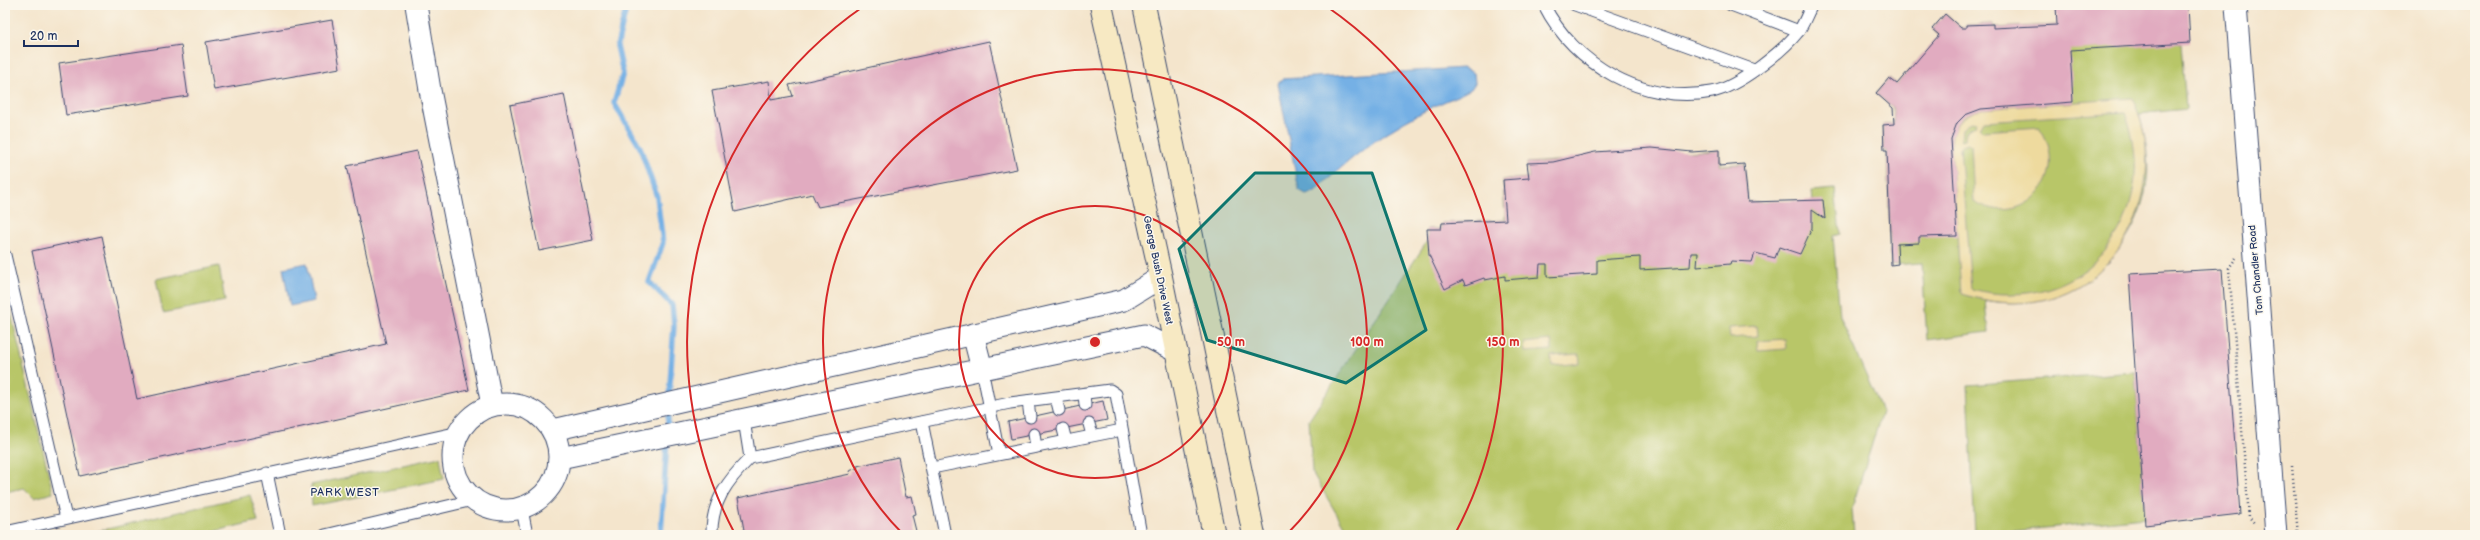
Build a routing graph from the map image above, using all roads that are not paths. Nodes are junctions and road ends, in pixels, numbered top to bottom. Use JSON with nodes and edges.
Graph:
{"nodes":[{"id":1,"x":416,"y":5,"type":"edge"},
{"id":2,"x":1101,"y":5,"type":"edge"},
{"id":3,"x":1144,"y":5,"type":"edge"},
{"id":4,"x":1544,"y":5,"type":"edge"},
{"id":5,"x":1575,"y":5,"type":"edge"},
{"id":6,"x":1731,"y":5,"type":"edge"},
{"id":7,"x":1812,"y":5,"type":"edge"},
{"id":8,"x":2236,"y":5,"type":"edge"},
{"id":9,"x":1799,"y":31,"type":"junction"},
{"id":10,"x":1754,"y":70,"type":"junction"},
{"id":11,"x":5,"y":255,"type":"edge"},
{"id":12,"x":1161,"y":277,"type":"junction"},
{"id":13,"x":973,"y":334,"type":"junction"},
{"id":14,"x":1177,"y":352,"type":"junction"},
{"id":15,"x":982,"y":369,"type":"junction"},
{"id":16,"x":1056,"y":398,"type":"junction"},
{"id":17,"x":1028,"y":401,"type":"junction"},
{"id":18,"x":492,"y":405,"type":"junction"},
{"id":19,"x":990,"y":408,"type":"junction"},
{"id":20,"x":1059,"y":410,"type":"dead end"},
{"id":21,"x":1030,"y":417,"type":"dead end"},
{"id":22,"x":744,"y":420,"type":"junction"},
{"id":23,"x":922,"y":422,"type":"junction"},
{"id":24,"x":1089,"y":424,"type":"dead end"},
{"id":25,"x":1063,"y":429,"type":"dead end"},
{"id":26,"x":553,"y":430,"type":"junction"},
{"id":27,"x":1122,"y":430,"type":"junction"},
{"id":28,"x":459,"y":432,"type":"junction"},
{"id":29,"x":1034,"y":434,"type":"dead end"},
{"id":30,"x":1092,"y":435,"type":"junction"},
{"id":31,"x":1066,"y":441,"type":"junction"},
{"id":32,"x":1036,"y":447,"type":"junction"},
{"id":33,"x":999,"y":454,"type":"junction"},
{"id":34,"x":560,"y":458,"type":"junction"},
{"id":35,"x":750,"y":458,"type":"junction"},
{"id":36,"x":932,"y":468,"type":"junction"},
{"id":37,"x":268,"y":473,"type":"junction"},
{"id":38,"x":473,"y":500,"type":"junction"},
{"id":39,"x":522,"y":509,"type":"junction"},
{"id":40,"x":66,"y":518,"type":"junction"},
{"id":41,"x":2267,"y":531,"type":"edge"},
{"id":42,"x":5,"y":532,"type":"edge"},
{"id":43,"x":280,"y":535,"type":"edge"},
{"id":44,"x":325,"y":535,"type":"edge"},
{"id":45,"x":527,"y":535,"type":"edge"},
{"id":46,"x":712,"y":535,"type":"edge"},
{"id":47,"x":945,"y":535,"type":"edge"},
{"id":48,"x":1140,"y":535,"type":"edge"},
{"id":49,"x":1214,"y":535,"type":"edge"},
{"id":50,"x":1254,"y":535,"type":"edge"}],
"edges":[{"from":1,"to":18,"type":"street"},
{"from":2,"to":12,"type":"main road","name":"George Bush Drive West"},
{"from":3,"to":50,"type":"main road"},
{"from":4,"to":10,"type":"lane"},
{"from":5,"to":10,"type":"lane"},
{"from":6,"to":9,"type":"lane"},
{"from":7,"to":9,"type":"lane"},
{"from":8,"to":41,"type":"street","name":"Tom Chandler Road"},
{"from":9,"to":10,"type":"lane"},
{"from":11,"to":40,"type":"lane"},
{"from":12,"to":13,"type":"street"},
{"from":12,"to":14,"type":"main road","name":"George Bush Drive West"},
{"from":13,"to":15,"type":"street"},
{"from":13,"to":26,"type":"street"},
{"from":14,"to":15,"type":"street"},
{"from":14,"to":49,"type":"main road","name":"George Bush Drive West"},
{"from":15,"to":19,"type":"lane"},
{"from":15,"to":22,"type":"street"},
{"from":16,"to":17,"type":"lane"},
{"from":16,"to":20,"type":"lane"},
{"from":16,"to":27,"type":"lane"},
{"from":17,"to":19,"type":"lane"},
{"from":17,"to":21,"type":"lane"},
{"from":18,"to":26,"type":"street"},
{"from":18,"to":28,"type":"street"},
{"from":19,"to":23,"type":"lane"},
{"from":19,"to":33,"type":"lane"},
{"from":22,"to":34,"type":"street"},
{"from":22,"to":35,"type":"lane"},
{"from":23,"to":35,"type":"lane"},
{"from":23,"to":36,"type":"lane"},
{"from":24,"to":30,"type":"lane"},
{"from":25,"to":31,"type":"lane"},
{"from":26,"to":34,"type":"street"},
{"from":27,"to":30,"type":"lane"},
{"from":27,"to":48,"type":"lane"},
{"from":28,"to":37,"type":"lane"},
{"from":28,"to":38,"type":"street"},
{"from":29,"to":32,"type":"lane"},
{"from":30,"to":31,"type":"lane"},
{"from":31,"to":32,"type":"lane"},
{"from":32,"to":33,"type":"lane"},
{"from":33,"to":36,"type":"lane"},
{"from":34,"to":39,"type":"street"},
{"from":35,"to":46,"type":"lane"},
{"from":36,"to":47,"type":"lane"},
{"from":37,"to":40,"type":"lane"},
{"from":37,"to":43,"type":"lane"},
{"from":38,"to":39,"type":"street"},
{"from":38,"to":44,"type":"lane"},
{"from":39,"to":45,"type":"lane"},
{"from":40,"to":42,"type":"lane"}]}
